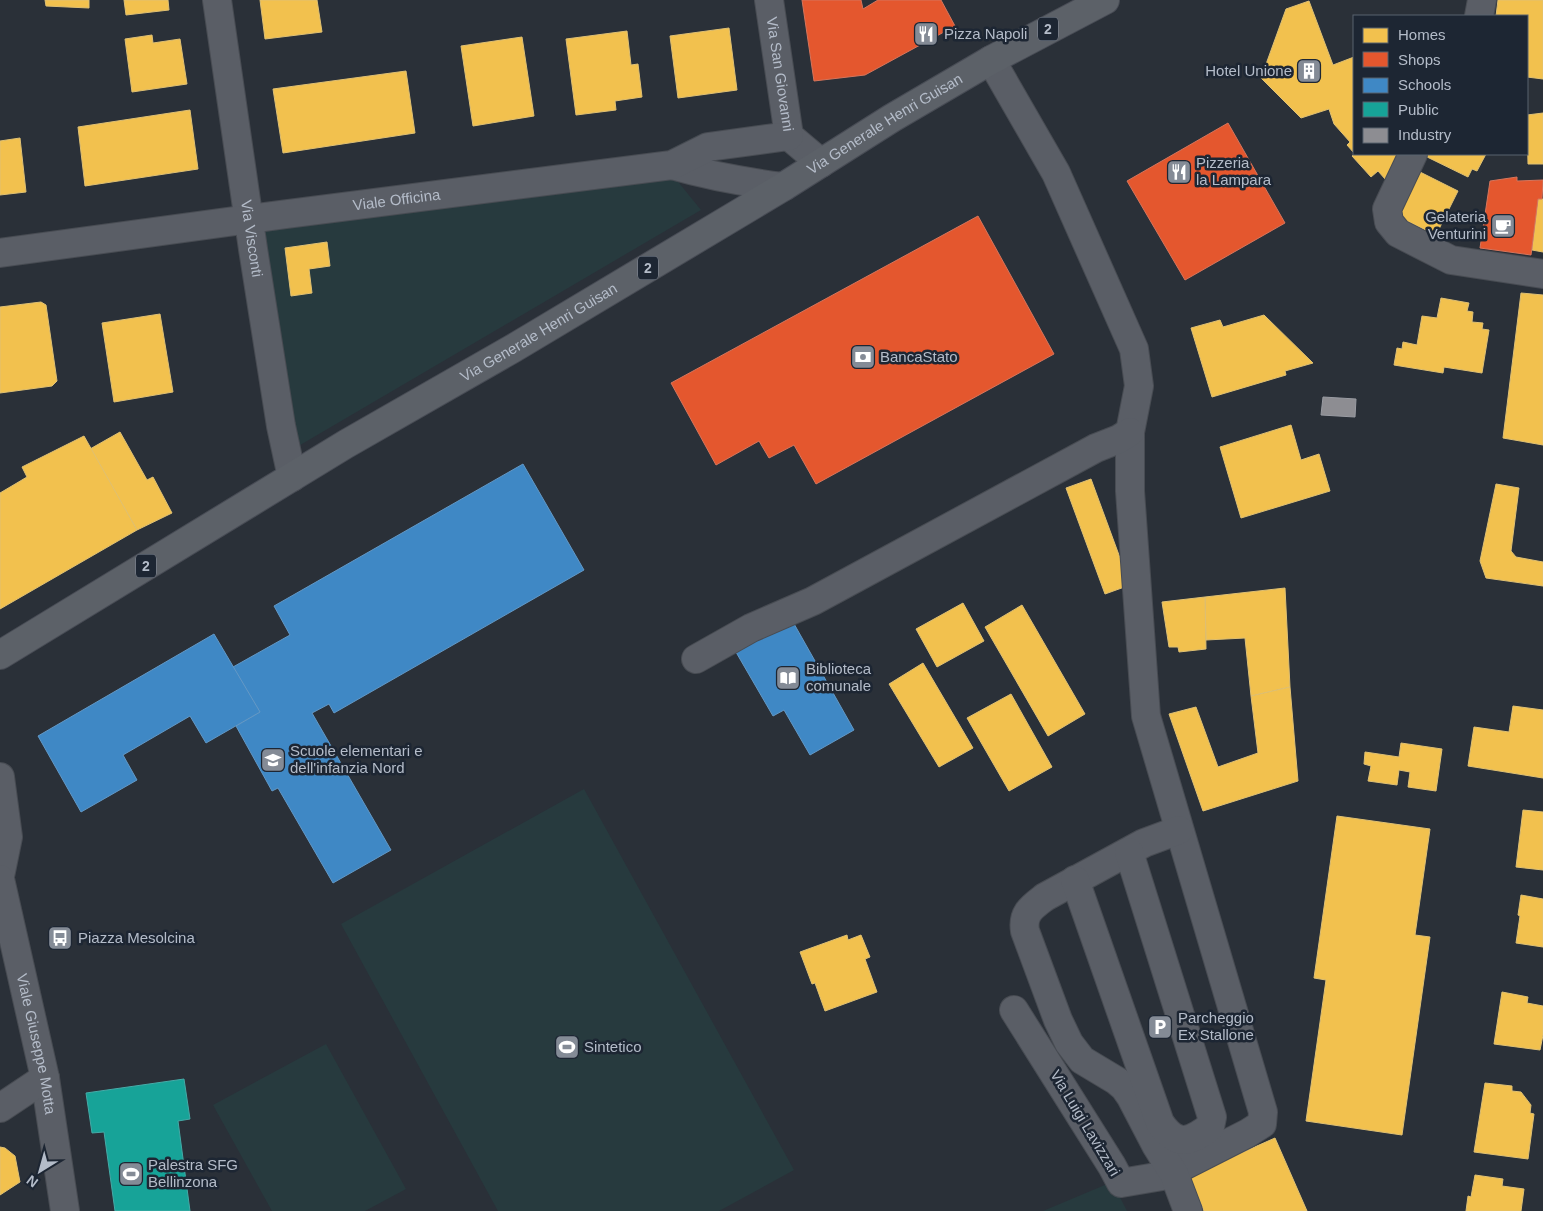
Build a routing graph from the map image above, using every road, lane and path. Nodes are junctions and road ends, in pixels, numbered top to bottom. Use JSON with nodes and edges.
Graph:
{"nodes":[{"id":1,"x":217,"y":0,"type":"edge"},
{"id":2,"x":769,"y":0,"type":"edge"},
{"id":3,"x":1105,"y":0,"type":"edge"},
{"id":4,"x":1482,"y":0,"type":"edge"},
{"id":5,"x":1479,"y":15,"type":"edge"},
{"id":6,"x":991,"y":60,"type":"junction"},
{"id":7,"x":789,"y":136,"type":"junction"},
{"id":8,"x":1413,"y":155,"type":"edge"},
{"id":9,"x":821,"y":163,"type":"junction"},
{"id":10,"x":672,"y":165,"type":"junction"},
{"id":11,"x":784,"y":187,"type":"junction"},
{"id":12,"x":249,"y":219,"type":"junction"},
{"id":13,"x":0,"y":253,"type":"edge"},
{"id":14,"x":1543,"y":274,"type":"edge"},
{"id":15,"x":1130,"y":432,"type":"junction"},
{"id":16,"x":292,"y":477,"type":"junction"},
{"id":17,"x":0,"y":655,"type":"edge"},
{"id":18,"x":696,"y":659,"type":"dead end"},
{"id":19,"x":0,"y":777,"type":"edge"},
{"id":20,"x":1179,"y":830,"type":"junction"},
{"id":21,"x":1129,"y":852,"type":"junction"},
{"id":22,"x":0,"y":877,"type":"edge"},
{"id":23,"x":1075,"y":880,"type":"junction"},
{"id":24,"x":1014,"y":1010,"type":"dead end"},
{"id":25,"x":45,"y":1078,"type":"junction"},
{"id":26,"x":0,"y":1108,"type":"edge"},
{"id":27,"x":1174,"y":1174,"type":"junction"},
{"id":28,"x":65,"y":1211,"type":"edge"},
{"id":29,"x":1188,"y":1211,"type":"edge"}],
"edges":[{"from":1,"to":12,"type":"street","name":"Via Visconti"},
{"from":2,"to":7,"type":"street","name":"Via San Giovanni"},
{"from":3,"to":6,"type":"main road","name":"Via Generale Henri Guisan","number":"2"},
{"from":4,"to":5,"type":"street"},
{"from":6,"to":9,"type":"main road","name":"Via Generale Henri Guisan","number":"2"},
{"from":6,"to":15,"type":"street"},
{"from":7,"to":9,"type":"street","name":"Via San Giovanni"},
{"from":7,"to":10,"type":"street","name":"Viale Officina"},
{"from":8,"to":14,"type":"street"},
{"from":9,"to":11,"type":"main road","name":"Via Generale Henri Guisan","number":"2"},
{"from":10,"to":11,"type":"street"},
{"from":10,"to":12,"type":"street","name":"Viale Officina"},
{"from":11,"to":16,"type":"main road","name":"Via Generale Henri Guisan","number":"2"},
{"from":12,"to":13,"type":"street","name":"Viale Officina"},
{"from":12,"to":16,"type":"street","name":"Via Visconti"},
{"from":15,"to":18,"type":"street"},
{"from":15,"to":20,"type":"street"},
{"from":16,"to":17,"type":"main road","name":"Via Generale Henri Guisan","number":"2"},
{"from":19,"to":22,"type":"street","name":"Viale Giuseppe Motta"},
{"from":20,"to":21,"type":"street"},
{"from":20,"to":27,"type":"street"},
{"from":21,"to":23,"type":"street"},
{"from":21,"to":23,"type":"street"},
{"from":22,"to":25,"type":"street","name":"Viale Giuseppe Motta"},
{"from":23,"to":27,"type":"street"},
{"from":24,"to":27,"type":"street","name":"Via Luigi Lavizzari"},
{"from":25,"to":26,"type":"street"},
{"from":25,"to":28,"type":"street","name":"Viale Giuseppe Motta"},
{"from":27,"to":29,"type":"street"}]}
